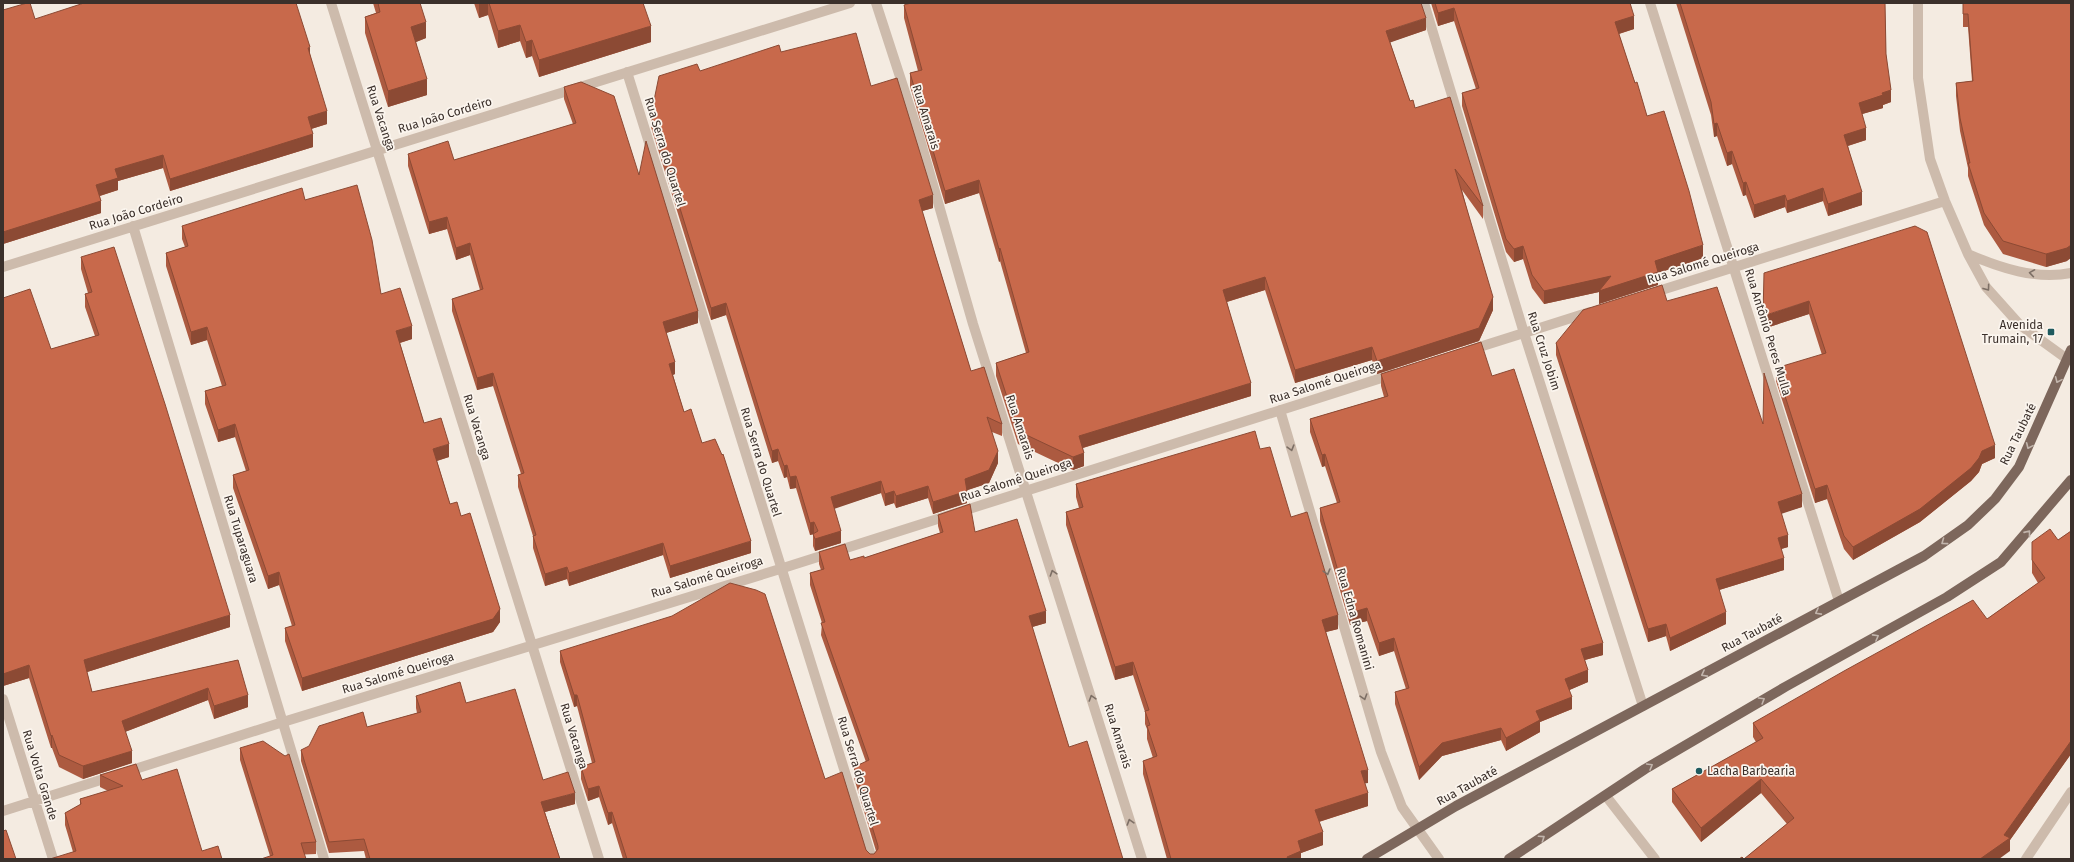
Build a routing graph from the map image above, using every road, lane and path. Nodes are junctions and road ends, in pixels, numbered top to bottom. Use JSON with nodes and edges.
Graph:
{"nodes":[{"id":1,"x":331,"y":3,"type":"edge"},
{"id":2,"x":850,"y":3,"type":"edge"},
{"id":3,"x":876,"y":3,"type":"edge"},
{"id":4,"x":1424,"y":3,"type":"edge"},
{"id":5,"x":1650,"y":3,"type":"edge"},
{"id":6,"x":1918,"y":3,"type":"edge"},
{"id":7,"x":627,"y":72,"type":"junction"},
{"id":8,"x":377,"y":150,"type":"junction"},
{"id":9,"x":1945,"y":201,"type":"junction"},
{"id":10,"x":133,"y":226,"type":"junction"},
{"id":11,"x":1968,"y":254,"type":"junction"},
{"id":12,"x":3,"y":267,"type":"edge"},
{"id":13,"x":1734,"y":268,"type":"junction"},
{"id":14,"x":2071,"y":273,"type":"edge"},
{"id":15,"x":1644,"y":295,"type":"edge"},
{"id":16,"x":1599,"y":309,"type":"edge"},
{"id":17,"x":1524,"y":332,"type":"junction"},
{"id":18,"x":1457,"y":354,"type":"edge"},
{"id":19,"x":2070,"y":357,"type":"edge"},
{"id":20,"x":1406,"y":370,"type":"edge"},
{"id":21,"x":1280,"y":410,"type":"junction"},
{"id":22,"x":2071,"y":480,"type":"edge"},
{"id":23,"x":1027,"y":491,"type":"junction"},
{"id":24,"x":780,"y":569,"type":"junction"},
{"id":25,"x":1839,"y":601,"type":"junction"},
{"id":26,"x":532,"y":645,"type":"junction"},
{"id":27,"x":3,"y":699,"type":"edge"},
{"id":28,"x":1643,"y":706,"type":"junction"},
{"id":29,"x":283,"y":722,"type":"junction"},
{"id":30,"x":2071,"y":792,"type":"edge"},
{"id":31,"x":1606,"y":796,"type":"junction"},
{"id":32,"x":35,"y":800,"type":"junction"},
{"id":33,"x":3,"y":810,"type":"edge"},
{"id":34,"x":1418,"y":829,"type":"junction"},
{"id":35,"x":53,"y":859,"type":"edge"},
{"id":36,"x":324,"y":859,"type":"edge"},
{"id":37,"x":599,"y":859,"type":"edge"},
{"id":38,"x":872,"y":859,"type":"edge"},
{"id":39,"x":1142,"y":859,"type":"edge"},
{"id":40,"x":1367,"y":859,"type":"edge"},
{"id":41,"x":1439,"y":859,"type":"edge"},
{"id":42,"x":1509,"y":859,"type":"edge"},
{"id":43,"x":1655,"y":859,"type":"edge"},
{"id":44,"x":2026,"y":859,"type":"edge"}],
"edges":[{"from":1,"to":8,"type":"street","name":"Rua Vacanga"},
{"from":2,"to":7,"type":"street","name":"Rua João Cordeiro"},
{"from":3,"to":23,"type":"street","name":"Rua Amarais"},
{"from":4,"to":17,"type":"street","name":"Rua Cruz Jobim"},
{"from":5,"to":13,"type":"street","name":"Rua Antônio Peres Mulla"},
{"from":6,"to":9,"type":"street"},
{"from":7,"to":8,"type":"street","name":"Rua João Cordeiro"},
{"from":7,"to":24,"type":"street","name":"Rua Serra do Quartel"},
{"from":8,"to":10,"type":"street","name":"Rua João Cordeiro"},
{"from":8,"to":26,"type":"street","name":"Rua Vacanga"},
{"from":9,"to":11,"type":"street"},
{"from":9,"to":13,"type":"street","name":"Rua Salomé Queiroga"},
{"from":10,"to":12,"type":"street","name":"Rua João Cordeiro"},
{"from":10,"to":29,"type":"street","name":"Rua Tuparaguara"},
{"from":14,"to":11,"type":"street","one_way":true},
{"from":11,"to":19,"type":"street","one_way":true},
{"from":13,"to":15,"type":"street","name":"Rua Salomé Queiroga"},
{"from":13,"to":25,"type":"street","name":"Rua Antônio Peres Mulla"},
{"from":16,"to":17,"type":"street"},
{"from":17,"to":18,"type":"street"},
{"from":17,"to":28,"type":"street","name":"Rua Cruz Jobim"},
{"from":19,"to":25,"type":"main road","name":"Rua Taubaté","one_way":true},
{"from":20,"to":21,"type":"street","name":"Rua Salomé Queiroga"},
{"from":21,"to":23,"type":"street","name":"Rua Salomé Queiroga"},
{"from":21,"to":34,"type":"street","name":"Rua Edna Romanini","one_way":true},
{"from":31,"to":22,"type":"main road","one_way":true},
{"from":23,"to":24,"type":"street","name":"Rua Salomé Queiroga"},
{"from":39,"to":23,"type":"street","name":"Rua Amarais","one_way":true},
{"from":24,"to":26,"type":"street","name":"Rua Salomé Queiroga"},
{"from":24,"to":38,"type":"street","name":"Rua Serra do Quartel"},
{"from":25,"to":28,"type":"main road","name":"Rua Taubaté","one_way":true},
{"from":26,"to":29,"type":"street","name":"Rua Salomé Queiroga"},
{"from":26,"to":37,"type":"street","name":"Rua Vacanga"},
{"from":27,"to":32,"type":"street","name":"Rua Volta Grande"},
{"from":28,"to":34,"type":"main road","name":"Rua Taubaté"},
{"from":29,"to":32,"type":"street","name":"Rua Salomé Queiroga"},
{"from":29,"to":36,"type":"street","name":"Rua Tuparaguara"},
{"from":30,"to":44,"type":"street"},
{"from":42,"to":31,"type":"main road","one_way":true},
{"from":31,"to":43,"type":"street"},
{"from":32,"to":33,"type":"street","name":"Rua Salomé Queiroga"},
{"from":32,"to":35,"type":"street","name":"Rua Volta Grande"},
{"from":34,"to":40,"type":"main road","name":"Rua Taubaté"},
{"from":34,"to":41,"type":"street","name":"Rua Edna Romanini"}]}
